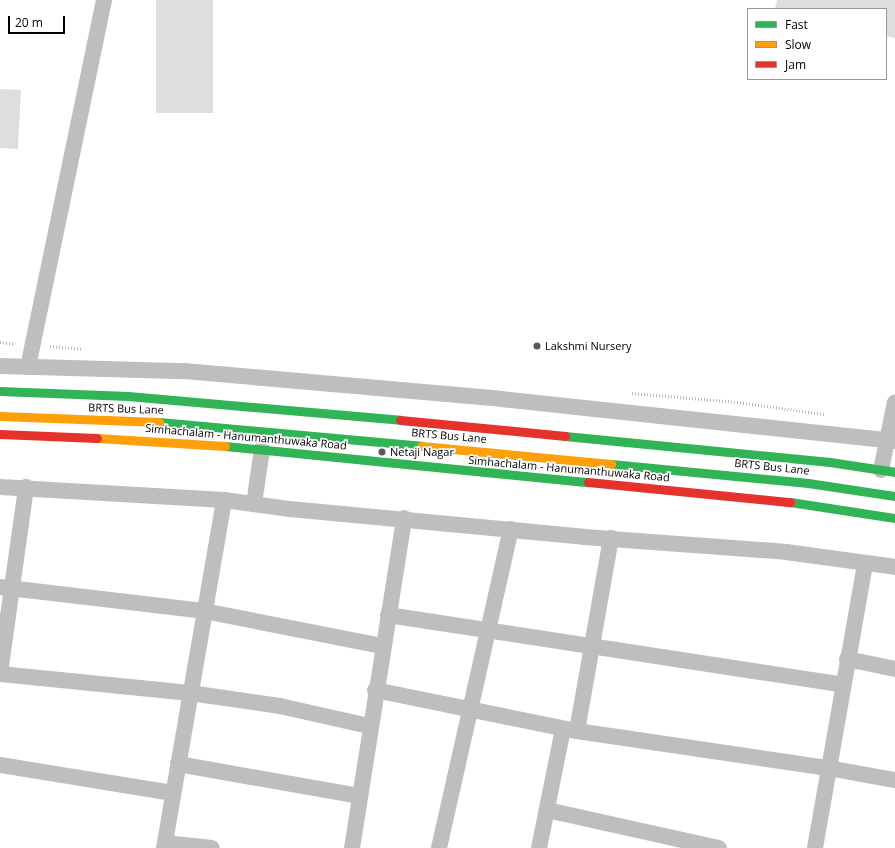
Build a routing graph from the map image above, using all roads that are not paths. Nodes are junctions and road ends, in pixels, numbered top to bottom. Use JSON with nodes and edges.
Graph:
{"nodes":[{"id":1,"x":104,"y":0,"type":"edge"},
{"id":2,"x":0,"y":366,"type":"edge"},
{"id":3,"x":28,"y":367,"type":"junction"},
{"id":4,"x":0,"y":391,"type":"edge"},
{"id":5,"x":895,"y":402,"type":"edge"},
{"id":6,"x":0,"y":416,"type":"edge"},
{"id":7,"x":0,"y":434,"type":"edge"},
{"id":8,"x":891,"y":441,"type":"edge"},
{"id":9,"x":262,"y":449,"type":"junction"},
{"id":10,"x":888,"y":471,"type":"edge"},
{"id":11,"x":0,"y":487,"type":"edge"},
{"id":12,"x":26,"y":487,"type":"junction"},
{"id":13,"x":895,"y":496,"type":"edge"},
{"id":14,"x":224,"y":500,"type":"junction"},
{"id":15,"x":254,"y":504,"type":"junction"},
{"id":16,"x":404,"y":518,"type":"junction"},
{"id":17,"x":895,"y":518,"type":"edge"},
{"id":18,"x":511,"y":529,"type":"junction"},
{"id":19,"x":611,"y":538,"type":"junction"},
{"id":20,"x":865,"y":563,"type":"junction"},
{"id":21,"x":895,"y":567,"type":"edge"},
{"id":22,"x":6,"y":588,"type":"edge"},
{"id":23,"x":204,"y":611,"type":"junction"},
{"id":24,"x":388,"y":615,"type":"junction"},
{"id":25,"x":487,"y":631,"type":"junction"},
{"id":26,"x":383,"y":646,"type":"junction"},
{"id":27,"x":592,"y":648,"type":"junction"},
{"id":28,"x":847,"y":659,"type":"junction"},
{"id":29,"x":895,"y":669,"type":"edge"},
{"id":30,"x":0,"y":674,"type":"edge"},
{"id":31,"x":843,"y":685,"type":"junction"},
{"id":32,"x":376,"y":690,"type":"junction"},
{"id":33,"x":190,"y":693,"type":"junction"},
{"id":34,"x":469,"y":711,"type":"junction"},
{"id":35,"x":369,"y":726,"type":"junction"},
{"id":36,"x":570,"y":730,"type":"junction"},
{"id":37,"x":178,"y":764,"type":"junction"},
{"id":38,"x":0,"y":765,"type":"edge"},
{"id":39,"x":828,"y":768,"type":"junction"},
{"id":40,"x":895,"y":780,"type":"edge"},
{"id":41,"x":173,"y":793,"type":"junction"},
{"id":42,"x":360,"y":796,"type":"junction"},
{"id":43,"x":547,"y":810,"type":"junction"},
{"id":44,"x":164,"y":845,"type":"edge"},
{"id":45,"x":212,"y":848,"type":"edge"},
{"id":46,"x":352,"y":848,"type":"edge"},
{"id":47,"x":439,"y":848,"type":"edge"},
{"id":48,"x":539,"y":848,"type":"edge"},
{"id":49,"x":719,"y":848,"type":"edge"},
{"id":50,"x":816,"y":848,"type":"edge"}],
"edges":[{"from":1,"to":3,"type":"street"},
{"from":2,"to":3,"type":"street"},
{"from":3,"to":8,"type":"street"},
{"from":4,"to":10,"type":"main road"},
{"from":5,"to":8,"type":"street"},
{"from":6,"to":13,"type":"main road","name":"BRTS Bus Lane"},
{"from":7,"to":9,"type":"main road","name":"Simhachalam - Hanumanthuwaka Road"},
{"from":8,"to":10,"type":"street"},
{"from":9,"to":15,"type":"street"},
{"from":9,"to":17,"type":"main road","name":"Simhachalam - Hanumanthuwaka Road"},
{"from":11,"to":12,"type":"street"},
{"from":12,"to":14,"type":"street"},
{"from":12,"to":22,"type":"street"},
{"from":14,"to":15,"type":"street"},
{"from":14,"to":23,"type":"street"},
{"from":15,"to":16,"type":"street"},
{"from":16,"to":18,"type":"street"},
{"from":16,"to":24,"type":"street"},
{"from":18,"to":19,"type":"street"},
{"from":18,"to":25,"type":"street"},
{"from":19,"to":20,"type":"street"},
{"from":19,"to":27,"type":"street"},
{"from":20,"to":21,"type":"street"},
{"from":20,"to":28,"type":"street"},
{"from":22,"to":23,"type":"street"},
{"from":22,"to":30,"type":"street"},
{"from":23,"to":26,"type":"street"},
{"from":23,"to":33,"type":"street"},
{"from":24,"to":25,"type":"street"},
{"from":24,"to":26,"type":"street"},
{"from":25,"to":27,"type":"street"},
{"from":25,"to":34,"type":"street"},
{"from":26,"to":32,"type":"street"},
{"from":27,"to":31,"type":"street"},
{"from":27,"to":36,"type":"street"},
{"from":28,"to":29,"type":"street"},
{"from":28,"to":31,"type":"street"},
{"from":30,"to":33,"type":"street"},
{"from":31,"to":39,"type":"street"},
{"from":32,"to":34,"type":"street"},
{"from":32,"to":35,"type":"street"},
{"from":33,"to":35,"type":"street"},
{"from":33,"to":37,"type":"street"},
{"from":34,"to":36,"type":"street"},
{"from":34,"to":47,"type":"street"},
{"from":35,"to":42,"type":"street"},
{"from":36,"to":39,"type":"street"},
{"from":36,"to":43,"type":"street"},
{"from":37,"to":41,"type":"street"},
{"from":37,"to":42,"type":"street"},
{"from":38,"to":41,"type":"street"},
{"from":39,"to":40,"type":"street"},
{"from":39,"to":50,"type":"street"},
{"from":41,"to":44,"type":"street"},
{"from":42,"to":46,"type":"street"},
{"from":43,"to":48,"type":"street"},
{"from":43,"to":49,"type":"street"},
{"from":44,"to":45,"type":"street"}]}
